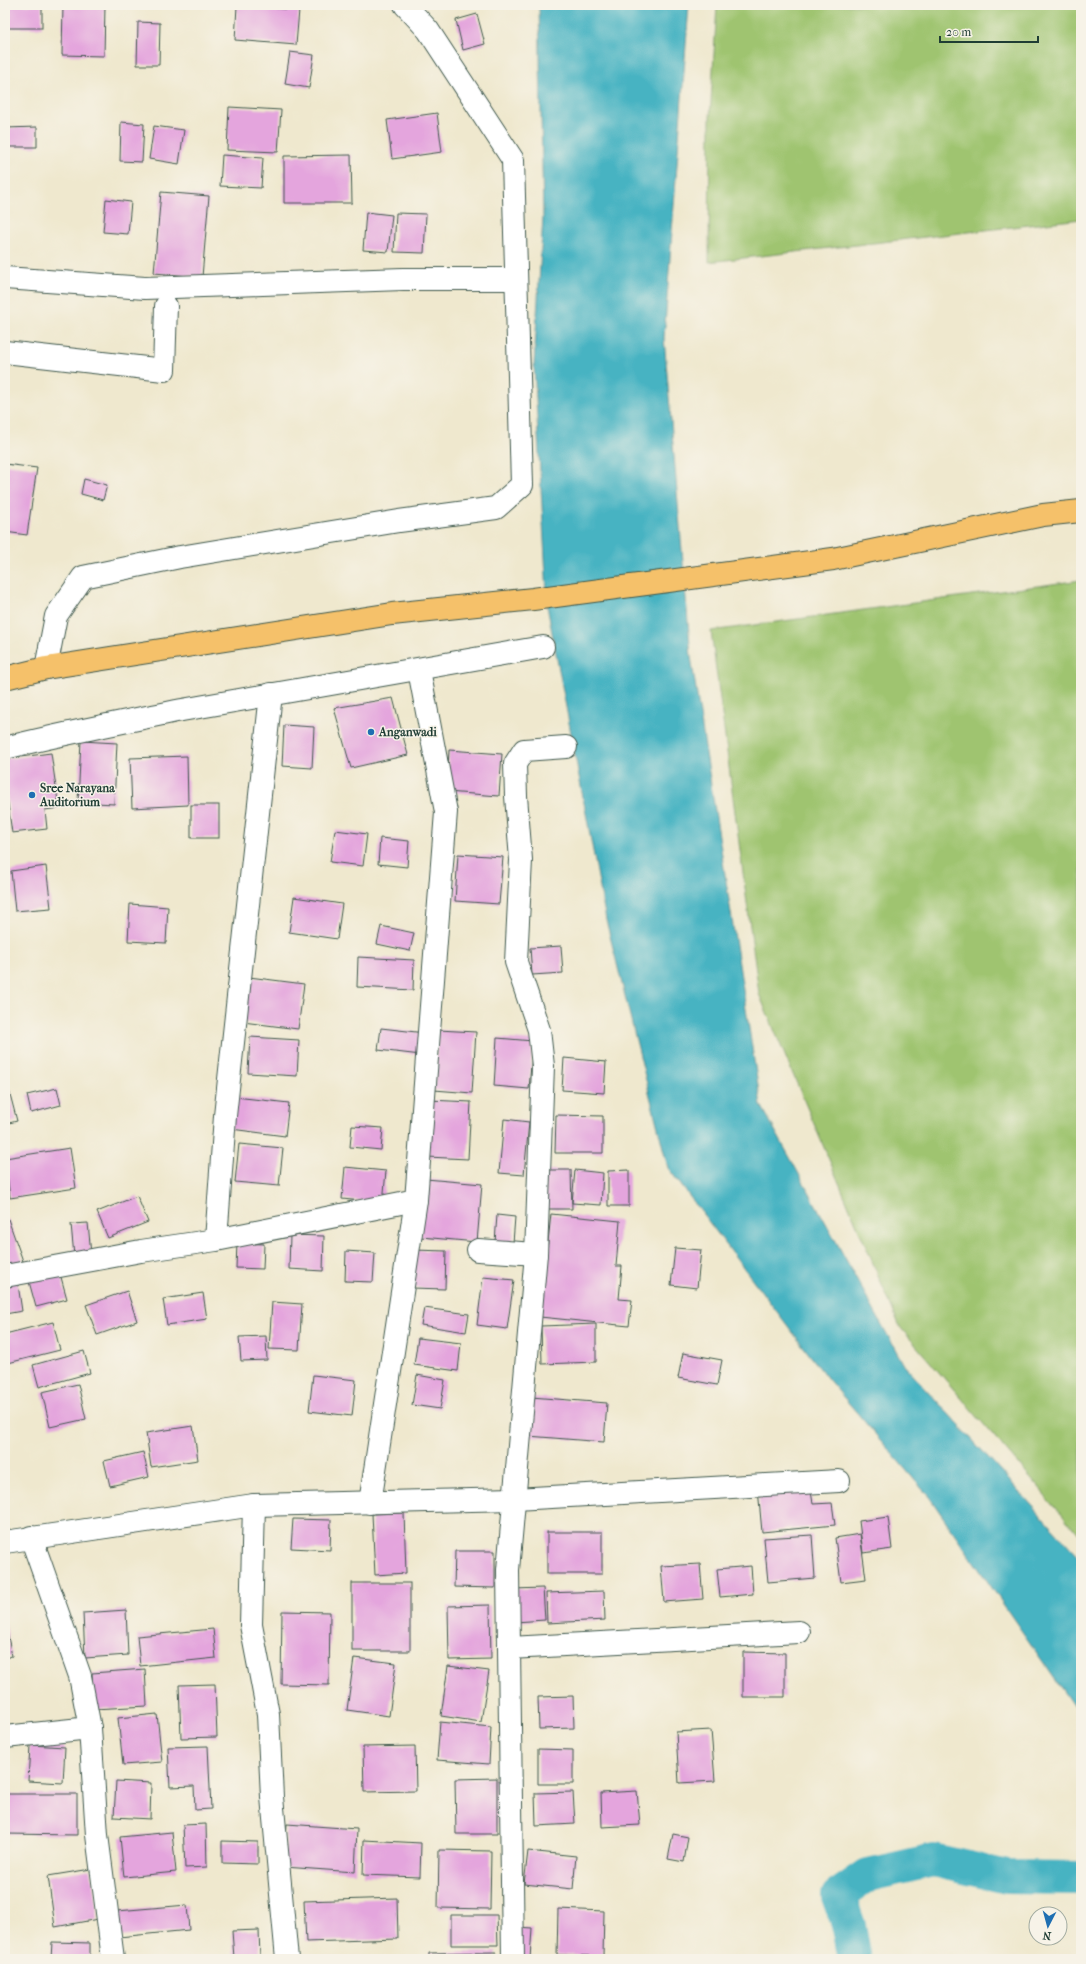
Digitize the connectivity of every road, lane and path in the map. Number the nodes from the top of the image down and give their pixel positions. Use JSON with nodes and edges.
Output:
{"nodes":[{"id":1,"x":405,"y":5,"type":"edge"},
{"id":2,"x":5,"y":278,"type":"edge"},
{"id":3,"x":516,"y":279,"type":"junction"},
{"id":4,"x":166,"y":306,"type":"dead end"},
{"id":5,"x":5,"y":352,"type":"edge"},
{"id":6,"x":1081,"y":511,"type":"edge"},
{"id":7,"x":542,"y":647,"type":"dead end"},
{"id":8,"x":46,"y":668,"type":"junction"},
{"id":9,"x":419,"y":670,"type":"junction"},
{"id":10,"x":5,"y":678,"type":"edge"},
{"id":11,"x":270,"y":694,"type":"junction"},
{"id":12,"x":5,"y":748,"type":"edge"},
{"id":13,"x":566,"y":748,"type":"dead end"},
{"id":14,"x":416,"y":1200,"type":"junction"},
{"id":15,"x":216,"y":1240,"type":"junction"},
{"id":16,"x":478,"y":1250,"type":"dead end"},
{"id":17,"x":536,"y":1254,"type":"junction"},
{"id":18,"x":5,"y":1276,"type":"edge"},
{"id":19,"x":839,"y":1481,"type":"dead end"},
{"id":20,"x":515,"y":1499,"type":"junction"},
{"id":21,"x":370,"y":1503,"type":"junction"},
{"id":22,"x":254,"y":1505,"type":"junction"},
{"id":23,"x":31,"y":1537,"type":"junction"},
{"id":24,"x":5,"y":1542,"type":"edge"},
{"id":25,"x":799,"y":1632,"type":"dead end"},
{"id":26,"x":510,"y":1648,"type":"junction"},
{"id":27,"x":90,"y":1728,"type":"junction"},
{"id":28,"x":5,"y":1737,"type":"edge"},
{"id":29,"x":113,"y":1959,"type":"edge"},
{"id":30,"x":287,"y":1959,"type":"edge"},
{"id":31,"x":513,"y":1959,"type":"edge"}],
"edges":[{"from":1,"to":3,"type":"street"},
{"from":2,"to":3,"type":"street"},
{"from":3,"to":8,"type":"street"},
{"from":4,"to":5,"type":"street"},
{"from":6,"to":8,"type":"main road"},
{"from":7,"to":9,"type":"street"},
{"from":8,"to":10,"type":"main road"},
{"from":9,"to":11,"type":"street"},
{"from":9,"to":14,"type":"street"},
{"from":11,"to":12,"type":"street"},
{"from":11,"to":15,"type":"street"},
{"from":13,"to":17,"type":"street"},
{"from":14,"to":15,"type":"street"},
{"from":14,"to":21,"type":"street"},
{"from":15,"to":18,"type":"street"},
{"from":16,"to":17,"type":"street"},
{"from":17,"to":20,"type":"street"},
{"from":19,"to":20,"type":"street"},
{"from":20,"to":21,"type":"street"},
{"from":20,"to":26,"type":"street"},
{"from":21,"to":22,"type":"street"},
{"from":22,"to":23,"type":"street"},
{"from":22,"to":30,"type":"street"},
{"from":23,"to":24,"type":"street"},
{"from":23,"to":27,"type":"street"},
{"from":25,"to":26,"type":"street"},
{"from":26,"to":31,"type":"street"},
{"from":27,"to":28,"type":"street"},
{"from":27,"to":29,"type":"street"}]}
